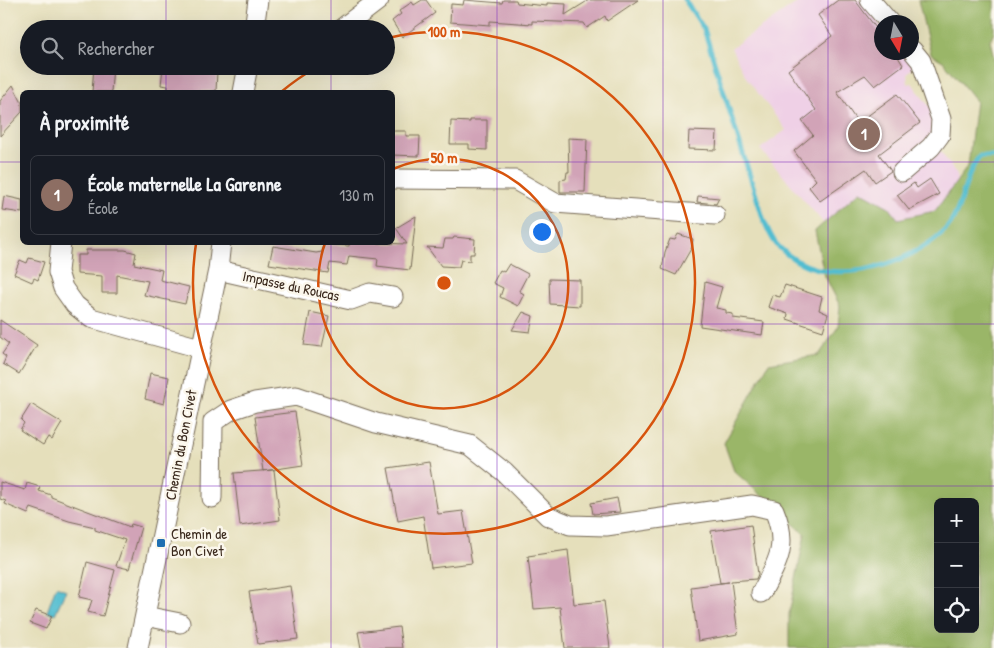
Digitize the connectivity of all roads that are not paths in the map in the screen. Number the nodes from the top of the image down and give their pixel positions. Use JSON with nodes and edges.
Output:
{"nodes":[{"id":1,"x":258,"y":0,"type":"edge"},
{"id":2,"x":379,"y":0,"type":"edge"},
{"id":3,"x":870,"y":0,"type":"edge"},
{"id":4,"x":883,"y":15,"type":"edge"},
{"id":5,"x":255,"y":20,"type":"edge"},
{"id":6,"x":353,"y":20,"type":"edge"},
{"id":7,"x":919,"y":59,"type":"edge"},
{"id":8,"x":246,"y":75,"type":"edge"},
{"id":9,"x":243,"y":90,"type":"edge"},
{"id":10,"x":902,"y":172,"type":"dead end"},
{"id":11,"x":395,"y":179,"type":"edge"},
{"id":12,"x":715,"y":215,"type":"dead end"},
{"id":13,"x":61,"y":245,"type":"edge"},
{"id":14,"x":221,"y":245,"type":"edge"},
{"id":15,"x":218,"y":270,"type":"junction"},
{"id":16,"x":393,"y":297,"type":"dead end"},
{"id":17,"x":200,"y":348,"type":"junction"},
{"id":18,"x":187,"y":419,"type":"junction"},
{"id":19,"x":213,"y":422,"type":"junction"},
{"id":20,"x":212,"y":498,"type":"dead end"},
{"id":21,"x":761,"y":593,"type":"dead end"},
{"id":22,"x":145,"y":616,"type":"junction"},
{"id":23,"x":180,"y":623,"type":"dead end"},
{"id":24,"x":138,"y":648,"type":"edge"}],
"edges":[{"from":1,"to":5,"type":"street"},
{"from":2,"to":6,"type":"street"},
{"from":3,"to":4,"type":"street"},
{"from":7,"to":10,"type":"street"},
{"from":8,"to":9,"type":"street"},
{"from":11,"to":12,"type":"street"},
{"from":13,"to":17,"type":"street"},
{"from":14,"to":15,"type":"street","name":"Chemin du Bon Civet"},
{"from":15,"to":16,"type":"street","name":"Impasse du Roucas"},
{"from":15,"to":17,"type":"street","name":"Chemin du Bon Civet"},
{"from":17,"to":18,"type":"street","name":"Chemin du Bon Civet"},
{"from":18,"to":19,"type":"street"},
{"from":18,"to":22,"type":"street","name":"Chemin du Bon Civet"},
{"from":19,"to":20,"type":"street"},
{"from":19,"to":21,"type":"street"},
{"from":22,"to":23,"type":"street"},
{"from":22,"to":24,"type":"street","name":"Chemin du Bon Civet"}]}
